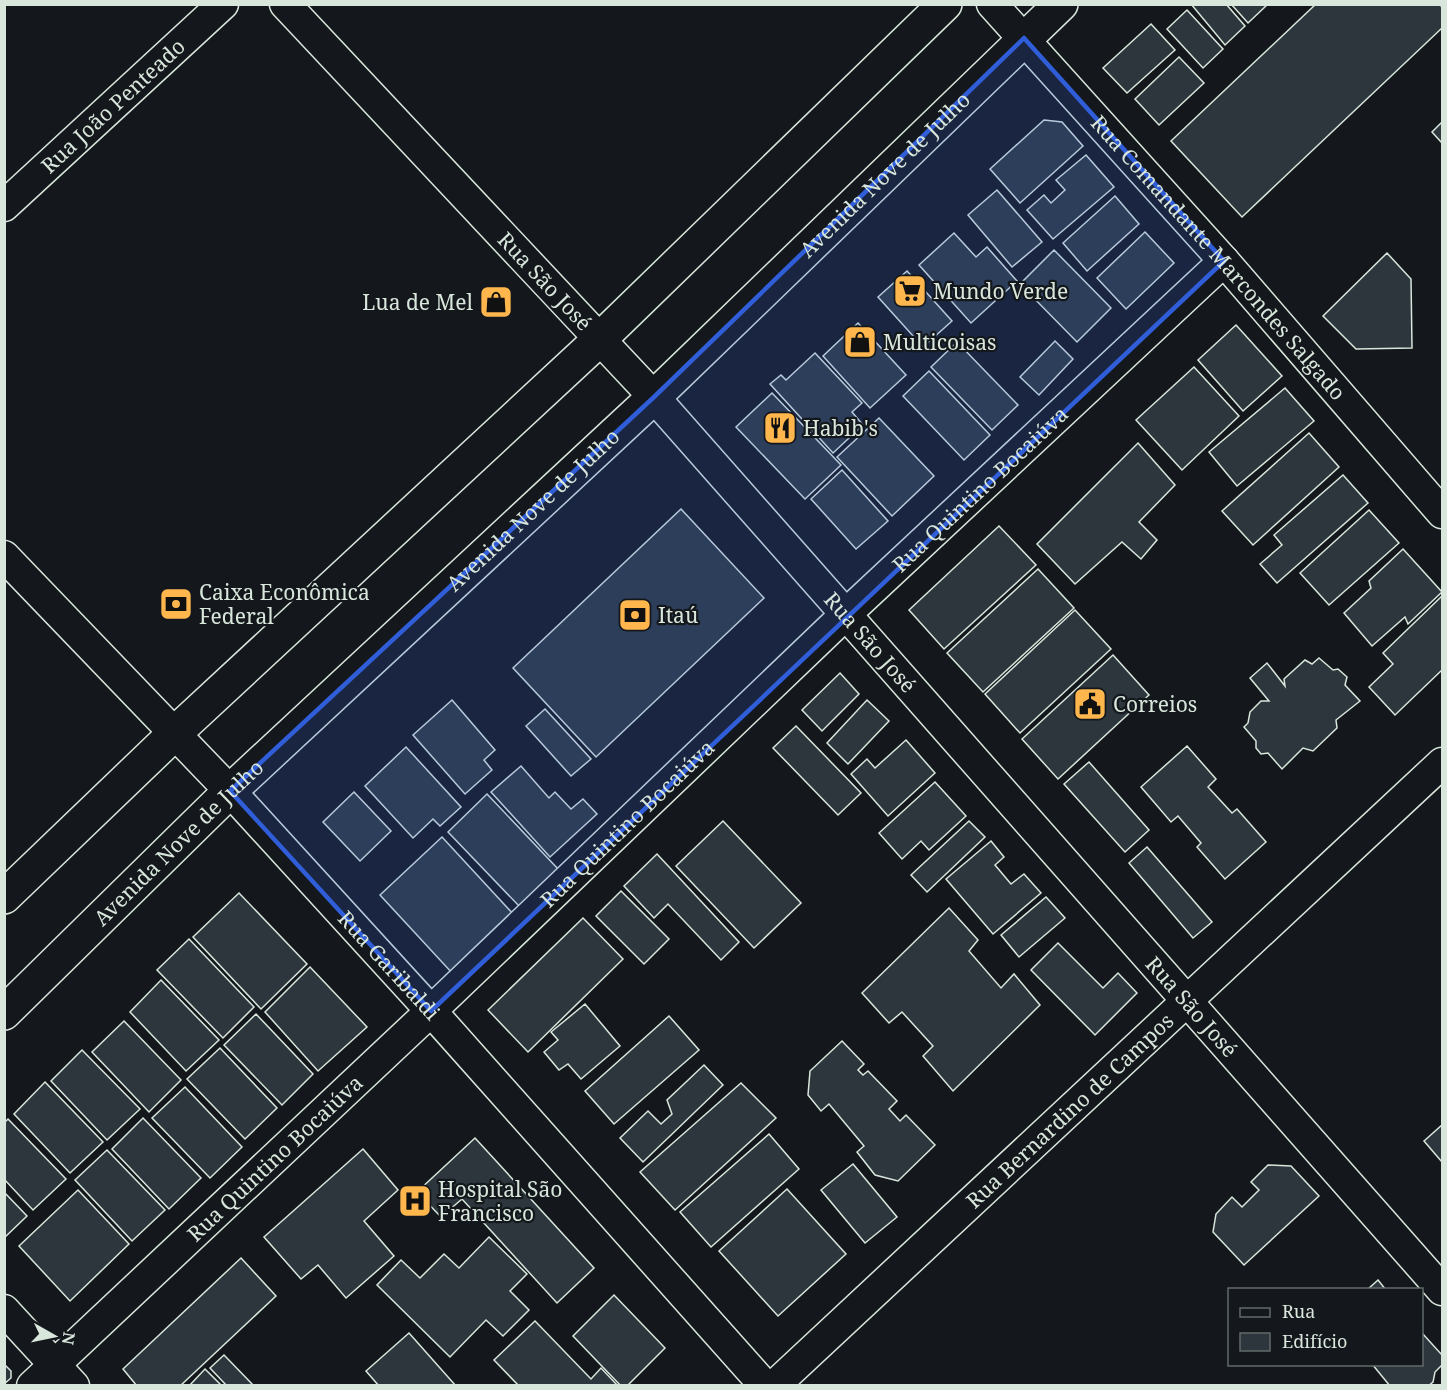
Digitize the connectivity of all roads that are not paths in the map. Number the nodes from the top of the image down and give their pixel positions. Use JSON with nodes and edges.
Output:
{"nodes":[{"id":1,"x":223,"y":4,"type":"edge"},
{"id":2,"x":285,"y":4,"type":"edge"},
{"id":3,"x":945,"y":4,"type":"edge"},
{"id":4,"x":992,"y":4,"type":"edge"},
{"id":5,"x":1061,"y":4,"type":"edge"},
{"id":6,"x":1024,"y":38,"type":"junction"},
{"id":7,"x":4,"y":206,"type":"edge"},
{"id":8,"x":1224,"y":261,"type":"junction"},
{"id":9,"x":600,"y":339,"type":"junction"},
{"id":10,"x":654,"y":397,"type":"junction"},
{"id":11,"x":1443,"y":513,"type":"edge"},
{"id":12,"x":4,"y":556,"type":"edge"},
{"id":13,"x":845,"y":615,"type":"junction"},
{"id":14,"x":175,"y":734,"type":"junction"},
{"id":15,"x":1443,"y":763,"type":"edge"},
{"id":16,"x":230,"y":791,"type":"junction"},
{"id":17,"x":4,"y":897,"type":"edge"},
{"id":18,"x":1186,"y":1000,"type":"junction"},
{"id":19,"x":431,"y":1011,"type":"junction"},
{"id":20,"x":4,"y":1013,"type":"edge"},
{"id":21,"x":1443,"y":1290,"type":"edge"},
{"id":22,"x":4,"y":1310,"type":"edge"},
{"id":23,"x":64,"y":1375,"type":"edge"},
{"id":24,"x":32,"y":1386,"type":"edge"},
{"id":25,"x":765,"y":1386,"type":"edge"},
{"id":26,"x":774,"y":1386,"type":"edge"}],
"edges":[{"from":1,"to":7,"type":"street","name":"Rua João Penteado"},
{"from":2,"to":9,"type":"street","name":"Rua São José"},
{"from":3,"to":9,"type":"main road"},
{"from":4,"to":6,"type":"street","name":"Rua Comandante Marcondes Salgado"},
{"from":5,"to":6,"type":"main road","name":"Avenida Nove de Julho"},
{"from":6,"to":8,"type":"street","name":"Rua Comandante Marcondes Salgado"},
{"from":6,"to":10,"type":"main road","name":"Avenida Nove de Julho"},
{"from":8,"to":11,"type":"street","name":"Rua Comandante Marcondes Salgado"},
{"from":8,"to":13,"type":"street","name":"Rua Quintino Bocaiúva"},
{"from":9,"to":10,"type":"street","name":"Rua São José"},
{"from":9,"to":14,"type":"main road"},
{"from":10,"to":13,"type":"street","name":"Rua São José"},
{"from":10,"to":16,"type":"main road","name":"Avenida Nove de Julho"},
{"from":12,"to":14,"type":"street","name":"Rua Garibaldi"},
{"from":13,"to":18,"type":"street","name":"Rua São José"},
{"from":13,"to":19,"type":"street","name":"Rua Quintino Bocaiúva"},
{"from":14,"to":16,"type":"street","name":"Rua Garibaldi"},
{"from":14,"to":17,"type":"main road"},
{"from":15,"to":18,"type":"street","name":"Rua Bernardino de Campos"},
{"from":16,"to":19,"type":"street","name":"Rua Garibaldi"},
{"from":16,"to":20,"type":"main road","name":"Avenida Nove de Julho"},
{"from":18,"to":21,"type":"street","name":"Rua São José"},
{"from":18,"to":26,"type":"street","name":"Rua Bernardino de Campos"},
{"from":19,"to":23,"type":"street","name":"Rua Quintino Bocaiúva"},
{"from":19,"to":25,"type":"street","name":"Rua Garibaldi"},
{"from":22,"to":23,"type":"street"},
{"from":23,"to":24,"type":"street","name":"Rua Quintino Bocaiúva"}]}
